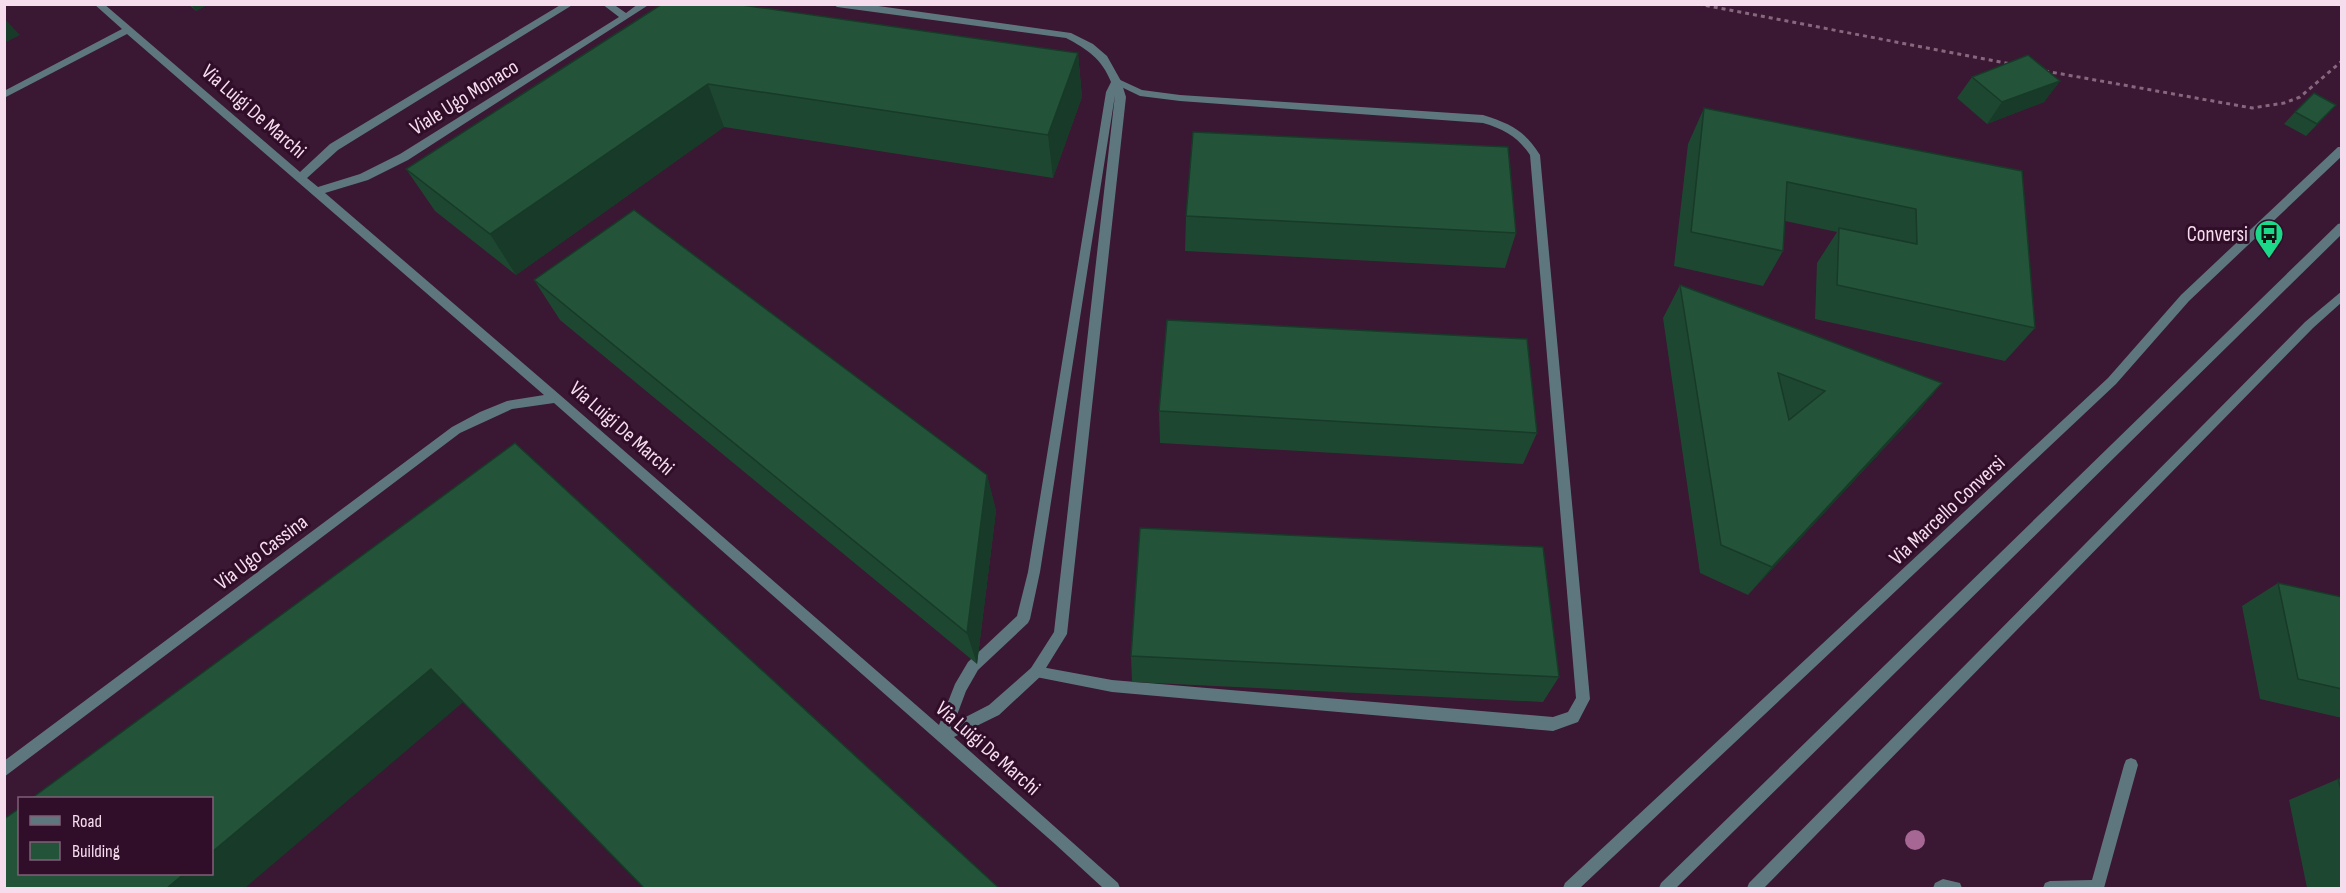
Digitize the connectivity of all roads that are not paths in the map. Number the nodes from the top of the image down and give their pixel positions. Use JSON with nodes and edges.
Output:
{"nodes":[{"id":1,"x":99,"y":4,"type":"edge"},
{"id":2,"x":570,"y":4,"type":"edge"},
{"id":3,"x":606,"y":4,"type":"edge"},
{"id":4,"x":646,"y":4,"type":"edge"},
{"id":5,"x":837,"y":4,"type":"edge"},
{"id":6,"x":626,"y":17,"type":"junction"},
{"id":7,"x":128,"y":30,"type":"junction"},
{"id":8,"x":1116,"y":81,"type":"junction"},
{"id":9,"x":4,"y":95,"type":"edge"},
{"id":10,"x":2342,"y":150,"type":"edge"},
{"id":11,"x":300,"y":178,"type":"junction"},
{"id":12,"x":315,"y":192,"type":"junction"},
{"id":13,"x":2342,"y":227,"type":"edge"},
{"id":14,"x":2342,"y":295,"type":"edge"},
{"id":15,"x":556,"y":398,"type":"junction"},
{"id":16,"x":1036,"y":672,"type":"junction"},
{"id":17,"x":942,"y":736,"type":"junction"},
{"id":18,"x":2131,"y":765,"type":"dead end"},
{"id":19,"x":4,"y":770,"type":"edge"},
{"id":20,"x":1113,"y":888,"type":"edge"},
{"id":21,"x":1570,"y":888,"type":"edge"},
{"id":22,"x":1666,"y":888,"type":"edge"},
{"id":23,"x":1755,"y":888,"type":"edge"},
{"id":24,"x":1940,"y":888,"type":"edge"},
{"id":25,"x":1955,"y":888,"type":"edge"},
{"id":26,"x":2050,"y":888,"type":"edge"}],
"edges":[{"from":1,"to":7,"type":"street","name":"Via Luigi De Marchi"},
{"from":2,"to":11,"type":"street","name":"Viale Ugo Monaco"},
{"from":3,"to":6,"type":"street"},
{"from":4,"to":6,"type":"street","name":"Viale Ugo Monaco"},
{"from":5,"to":8,"type":"street"},
{"from":6,"to":12,"type":"street","name":"Viale Ugo Monaco"},
{"from":7,"to":9,"type":"street"},
{"from":7,"to":11,"type":"street","name":"Via Luigi De Marchi"},
{"from":8,"to":16,"type":"street"},
{"from":8,"to":16,"type":"street"},
{"from":8,"to":17,"type":"street"},
{"from":10,"to":21,"type":"street","name":"Via Marcello Conversi"},
{"from":11,"to":12,"type":"street","name":"Via Luigi De Marchi"},
{"from":12,"to":15,"type":"street","name":"Via Luigi De Marchi"},
{"from":13,"to":22,"type":"street"},
{"from":14,"to":23,"type":"street"},
{"from":15,"to":17,"type":"street","name":"Via Luigi De Marchi"},
{"from":15,"to":19,"type":"street","name":"Via Ugo Cassina"},
{"from":16,"to":17,"type":"street"},
{"from":17,"to":20,"type":"street","name":"Via Luigi De Marchi"},
{"from":18,"to":26,"type":"street"},
{"from":24,"to":25,"type":"street"}]}
